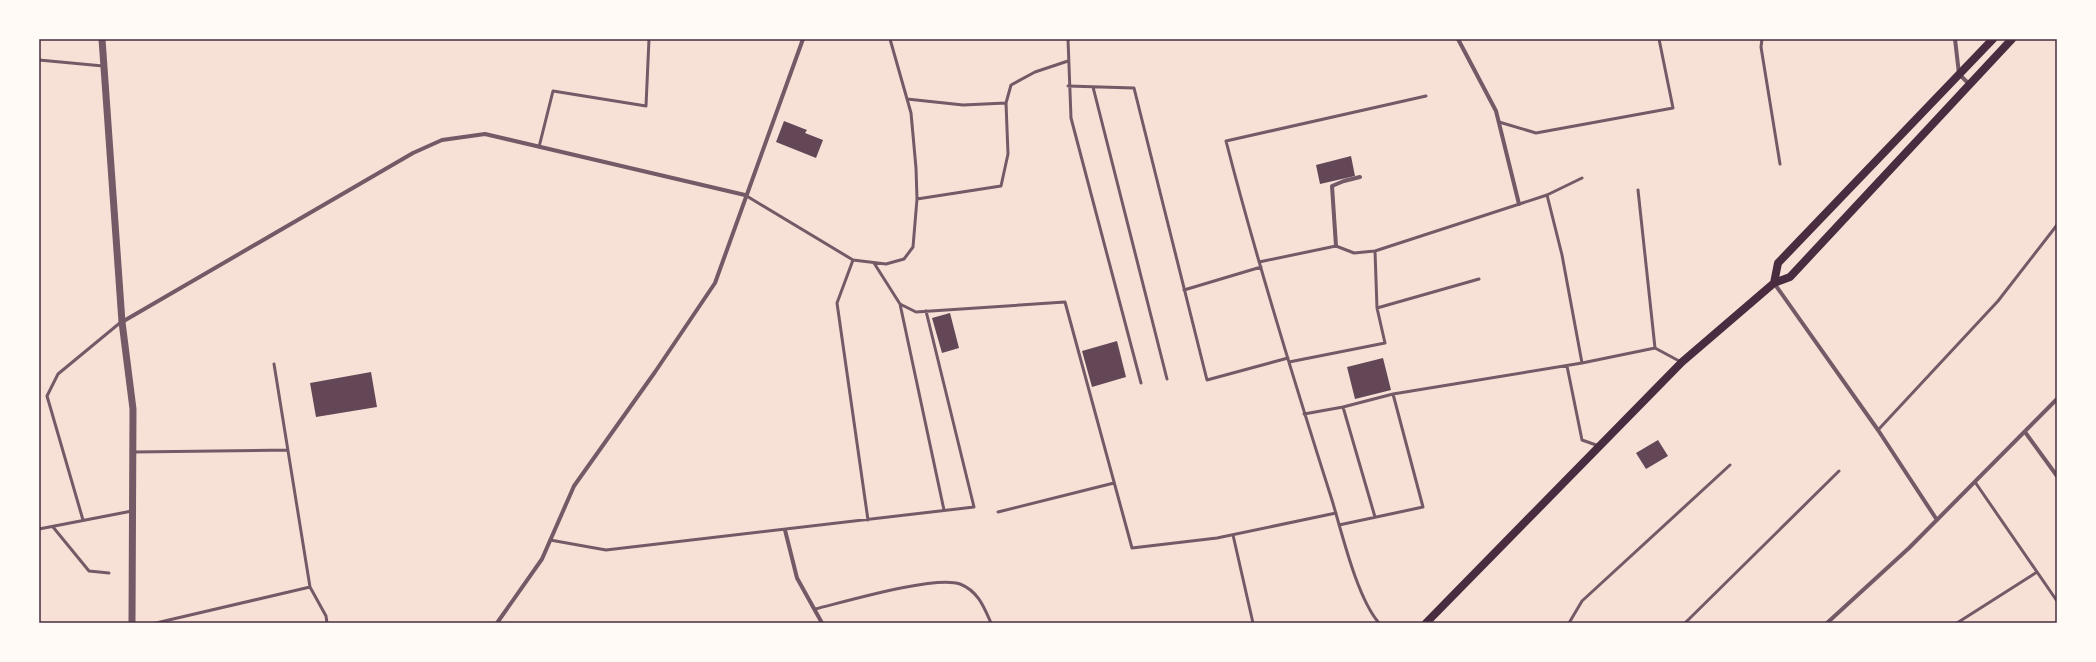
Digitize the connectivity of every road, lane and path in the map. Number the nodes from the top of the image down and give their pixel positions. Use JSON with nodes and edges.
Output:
{"nodes":[{"id":1,"x":102,"y":39,"type":"edge"},
{"id":2,"x":649,"y":39,"type":"edge"},
{"id":3,"x":803,"y":39,"type":"edge"},
{"id":4,"x":890,"y":39,"type":"edge"},
{"id":5,"x":1068,"y":39,"type":"edge"},
{"id":6,"x":1458,"y":39,"type":"edge"},
{"id":7,"x":1660,"y":39,"type":"edge"},
{"id":8,"x":1762,"y":39,"type":"edge"},
{"id":9,"x":1955,"y":39,"type":"edge"},
{"id":10,"x":1993,"y":39,"type":"edge"},
{"id":11,"x":2012,"y":39,"type":"edge"},
{"id":12,"x":39,"y":60,"type":"edge"},
{"id":13,"x":1068,"y":61,"type":"junction"},
{"id":14,"x":104,"y":66,"type":"junction"},
{"id":15,"x":1959,"y":74,"type":"junction"},
{"id":16,"x":1970,"y":85,"type":"junction"},
{"id":17,"x":1068,"y":86,"type":"junction"},
{"id":18,"x":1093,"y":86,"type":"junction"},
{"id":19,"x":1426,"y":96,"type":"dead end"},
{"id":20,"x":907,"y":99,"type":"junction"},
{"id":21,"x":1006,"y":102,"type":"junction"},
{"id":22,"x":1499,"y":122,"type":"junction"},
{"id":23,"x":539,"y":147,"type":"junction"},
{"id":24,"x":1780,"y":164,"type":"dead end"},
{"id":25,"x":1360,"y":177,"type":"dead end"},
{"id":26,"x":1582,"y":178,"type":"dead end"},
{"id":27,"x":1638,"y":190,"type":"dead end"},
{"id":28,"x":745,"y":195,"type":"junction"},
{"id":29,"x":1547,"y":196,"type":"junction"},
{"id":30,"x":917,"y":199,"type":"junction"},
{"id":31,"x":1519,"y":204,"type":"junction"},
{"id":32,"x":2057,"y":225,"type":"edge"},
{"id":33,"x":1336,"y":246,"type":"junction"},
{"id":34,"x":1375,"y":251,"type":"junction"},
{"id":35,"x":853,"y":260,"type":"junction"},
{"id":36,"x":1259,"y":262,"type":"junction"},
{"id":37,"x":874,"y":263,"type":"junction"},
{"id":38,"x":1261,"y":267,"type":"junction"},
{"id":39,"x":1479,"y":279,"type":"dead end"},
{"id":40,"x":1774,"y":283,"type":"junction"},
{"id":41,"x":1184,"y":290,"type":"junction"},
{"id":42,"x":900,"y":304,"type":"junction"},
{"id":43,"x":1377,"y":308,"type":"junction"},
{"id":44,"x":926,"y":311,"type":"junction"},
{"id":45,"x":122,"y":322,"type":"junction"},
{"id":46,"x":1656,"y":348,"type":"junction"},
{"id":47,"x":1288,"y":358,"type":"junction"},
{"id":48,"x":1289,"y":362,"type":"junction"},
{"id":49,"x":1682,"y":362,"type":"junction"},
{"id":50,"x":1582,"y":363,"type":"junction"},
{"id":51,"x":274,"y":364,"type":"dead end"},
{"id":52,"x":1567,"y":366,"type":"junction"},
{"id":53,"x":1167,"y":379,"type":"dead end"},
{"id":54,"x":1140,"y":383,"type":"dead end"},
{"id":55,"x":1392,"y":394,"type":"junction"},
{"id":56,"x":2057,"y":399,"type":"edge"},
{"id":57,"x":1343,"y":407,"type":"junction"},
{"id":58,"x":1304,"y":414,"type":"junction"},
{"id":59,"x":1878,"y":430,"type":"junction"},
{"id":60,"x":2025,"y":432,"type":"junction"},
{"id":61,"x":1601,"y":446,"type":"junction"},
{"id":62,"x":288,"y":450,"type":"junction"},
{"id":63,"x":133,"y":452,"type":"junction"},
{"id":64,"x":1730,"y":465,"type":"dead end"},
{"id":65,"x":1839,"y":471,"type":"dead end"},
{"id":66,"x":2057,"y":476,"type":"edge"},
{"id":67,"x":1975,"y":482,"type":"junction"},
{"id":68,"x":1114,"y":483,"type":"junction"},
{"id":69,"x":132,"y":510,"type":"junction"},
{"id":70,"x":944,"y":510,"type":"junction"},
{"id":71,"x":998,"y":512,"type":"dead end"},
{"id":72,"x":1336,"y":513,"type":"junction"},
{"id":73,"x":1375,"y":517,"type":"junction"},
{"id":74,"x":83,"y":520,"type":"junction"},
{"id":75,"x":868,"y":520,"type":"junction"},
{"id":76,"x":1937,"y":520,"type":"junction"},
{"id":77,"x":1339,"y":524,"type":"junction"},
{"id":78,"x":53,"y":527,"type":"junction"},
{"id":79,"x":39,"y":529,"type":"edge"},
{"id":80,"x":785,"y":530,"type":"junction"},
{"id":81,"x":1233,"y":535,"type":"junction"},
{"id":82,"x":550,"y":540,"type":"junction"},
{"id":83,"x":2037,"y":572,"type":"junction"},
{"id":84,"x":109,"y":573,"type":"dead end"},
{"id":85,"x":310,"y":587,"type":"junction"},
{"id":86,"x":2057,"y":601,"type":"edge"},
{"id":87,"x":815,"y":609,"type":"junction"},
{"id":88,"x":1430,"y":622,"type":"edge"},
{"id":89,"x":132,"y":623,"type":"edge"},
{"id":90,"x":156,"y":623,"type":"edge"},
{"id":91,"x":327,"y":623,"type":"edge"},
{"id":92,"x":497,"y":623,"type":"edge"},
{"id":93,"x":822,"y":623,"type":"edge"},
{"id":94,"x":991,"y":623,"type":"edge"},
{"id":95,"x":1253,"y":623,"type":"edge"},
{"id":96,"x":1379,"y":623,"type":"edge"},
{"id":97,"x":1569,"y":623,"type":"edge"},
{"id":98,"x":1685,"y":623,"type":"edge"},
{"id":99,"x":1826,"y":623,"type":"edge"},
{"id":100,"x":1956,"y":623,"type":"edge"}],
"edges":[{"from":1,"to":14,"type":"street"},
{"from":2,"to":23,"type":"lane"},
{"from":3,"to":28,"type":"street"},
{"from":4,"to":20,"type":"lane"},
{"from":5,"to":13,"type":"lane"},
{"from":6,"to":22,"type":"street"},
{"from":7,"to":22,"type":"lane"},
{"from":8,"to":24,"type":"lane"},
{"from":9,"to":15,"type":"street"},
{"from":10,"to":15,"type":"main road"},
{"from":11,"to":16,"type":"main road"},
{"from":12,"to":14,"type":"lane"},
{"from":13,"to":17,"type":"lane"},
{"from":13,"to":21,"type":"lane"},
{"from":14,"to":45,"type":"street"},
{"from":15,"to":16,"type":"street"},
{"from":15,"to":40,"type":"main road"},
{"from":16,"to":40,"type":"main road"},
{"from":17,"to":18,"type":"lane"},
{"from":17,"to":54,"type":"lane"},
{"from":18,"to":41,"type":"lane"},
{"from":18,"to":53,"type":"lane"},
{"from":19,"to":36,"type":"lane"},
{"from":20,"to":21,"type":"lane"},
{"from":20,"to":30,"type":"lane"},
{"from":21,"to":30,"type":"lane"},
{"from":22,"to":31,"type":"street"},
{"from":23,"to":28,"type":"street"},
{"from":23,"to":45,"type":"street"},
{"from":25,"to":33,"type":"street"},
{"from":26,"to":29,"type":"lane"},
{"from":27,"to":46,"type":"lane"},
{"from":28,"to":35,"type":"lane"},
{"from":28,"to":82,"type":"street"},
{"from":29,"to":31,"type":"lane"},
{"from":29,"to":50,"type":"lane"},
{"from":30,"to":37,"type":"lane"},
{"from":31,"to":34,"type":"lane"},
{"from":32,"to":59,"type":"lane"},
{"from":33,"to":34,"type":"lane"},
{"from":33,"to":36,"type":"lane"},
{"from":34,"to":43,"type":"lane"},
{"from":35,"to":37,"type":"lane"},
{"from":35,"to":75,"type":"lane"},
{"from":36,"to":38,"type":"lane"},
{"from":37,"to":42,"type":"lane"},
{"from":38,"to":41,"type":"lane"},
{"from":38,"to":47,"type":"lane"},
{"from":39,"to":43,"type":"lane"},
{"from":40,"to":49,"type":"main road"},
{"from":40,"to":59,"type":"street"},
{"from":41,"to":47,"type":"lane"},
{"from":42,"to":44,"type":"lane"},
{"from":42,"to":70,"type":"lane"},
{"from":43,"to":48,"type":"lane"},
{"from":44,"to":68,"type":"lane"},
{"from":44,"to":70,"type":"lane"},
{"from":45,"to":63,"type":"street"},
{"from":45,"to":74,"type":"lane"},
{"from":46,"to":49,"type":"lane"},
{"from":46,"to":50,"type":"lane"},
{"from":47,"to":48,"type":"lane"},
{"from":48,"to":58,"type":"lane"},
{"from":49,"to":61,"type":"main road"},
{"from":50,"to":52,"type":"lane"},
{"from":51,"to":62,"type":"lane"},
{"from":52,"to":55,"type":"lane"},
{"from":52,"to":61,"type":"lane"},
{"from":55,"to":57,"type":"lane"},
{"from":55,"to":73,"type":"lane"},
{"from":56,"to":60,"type":"street"},
{"from":57,"to":58,"type":"lane"},
{"from":57,"to":73,"type":"lane"},
{"from":58,"to":72,"type":"lane"},
{"from":59,"to":76,"type":"street"},
{"from":60,"to":66,"type":"street"},
{"from":60,"to":67,"type":"street"},
{"from":61,"to":88,"type":"main road"},
{"from":62,"to":63,"type":"lane"},
{"from":62,"to":85,"type":"lane"},
{"from":63,"to":69,"type":"street"},
{"from":64,"to":97,"type":"lane"},
{"from":65,"to":98,"type":"lane"},
{"from":67,"to":76,"type":"street"},
{"from":67,"to":83,"type":"lane"},
{"from":68,"to":71,"type":"lane"},
{"from":68,"to":81,"type":"lane"},
{"from":69,"to":74,"type":"lane"},
{"from":69,"to":89,"type":"street"},
{"from":70,"to":75,"type":"lane"},
{"from":72,"to":77,"type":"lane"},
{"from":72,"to":81,"type":"lane"},
{"from":73,"to":77,"type":"lane"},
{"from":74,"to":78,"type":"lane"},
{"from":75,"to":80,"type":"lane"},
{"from":76,"to":99,"type":"street"},
{"from":77,"to":96,"type":"lane"},
{"from":78,"to":79,"type":"lane"},
{"from":78,"to":84,"type":"lane"},
{"from":80,"to":82,"type":"lane"},
{"from":80,"to":87,"type":"street"},
{"from":81,"to":95,"type":"lane"},
{"from":82,"to":92,"type":"street"},
{"from":83,"to":86,"type":"lane"},
{"from":83,"to":100,"type":"lane"},
{"from":85,"to":90,"type":"lane"},
{"from":85,"to":91,"type":"lane"},
{"from":87,"to":93,"type":"street"},
{"from":87,"to":94,"type":"lane"}]}
